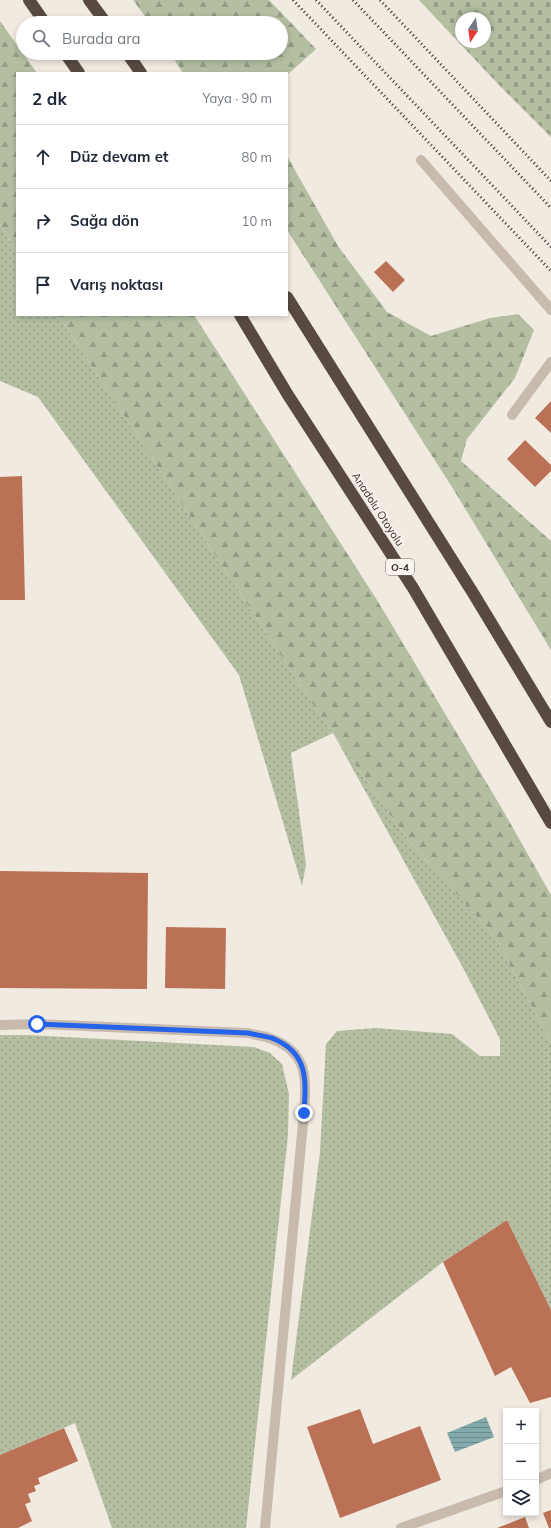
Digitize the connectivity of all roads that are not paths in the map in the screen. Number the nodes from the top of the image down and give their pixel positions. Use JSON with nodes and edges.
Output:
{"nodes":[{"id":1,"x":29,"y":0,"type":"edge"},
{"id":2,"x":89,"y":0,"type":"edge"},
{"id":3,"x":40,"y":16,"type":"edge"},
{"id":4,"x":101,"y":16,"type":"edge"},
{"id":5,"x":70,"y":60,"type":"edge"},
{"id":6,"x":131,"y":60,"type":"edge"},
{"id":7,"x":78,"y":72,"type":"edge"},
{"id":8,"x":139,"y":72,"type":"edge"},
{"id":9,"x":421,"y":160,"type":"dead end"},
{"id":10,"x":288,"y":299,"type":"edge"},
{"id":11,"x":551,"y":310,"type":"edge"},
{"id":12,"x":241,"y":316,"type":"edge"},
{"id":13,"x":551,"y":362,"type":"edge"},
{"id":14,"x":512,"y":415,"type":"dead end"},
{"id":15,"x":551,"y":722,"type":"edge"},
{"id":16,"x":551,"y":823,"type":"edge"},
{"id":17,"x":0,"y":1025,"type":"edge"},
{"id":18,"x":551,"y":1473,"type":"edge"},
{"id":19,"x":539,"y":1479,"type":"edge"},
{"id":20,"x":503,"y":1492,"type":"edge"},
{"id":21,"x":265,"y":1528,"type":"edge"},
{"id":22,"x":401,"y":1528,"type":"edge"}],
"edges":[{"from":1,"to":3,"type":"highway"},
{"from":2,"to":4,"type":"highway"},
{"from":5,"to":7,"type":"highway"},
{"from":6,"to":8,"type":"highway"},
{"from":9,"to":11,"type":"street"},
{"from":10,"to":15,"type":"highway"},
{"from":12,"to":16,"type":"highway","name":"Anadolu Otoyolu","number":"O-4"},
{"from":13,"to":14,"type":"street"},
{"from":17,"to":21,"type":"street"},
{"from":18,"to":19,"type":"street"},
{"from":20,"to":22,"type":"street"}]}
